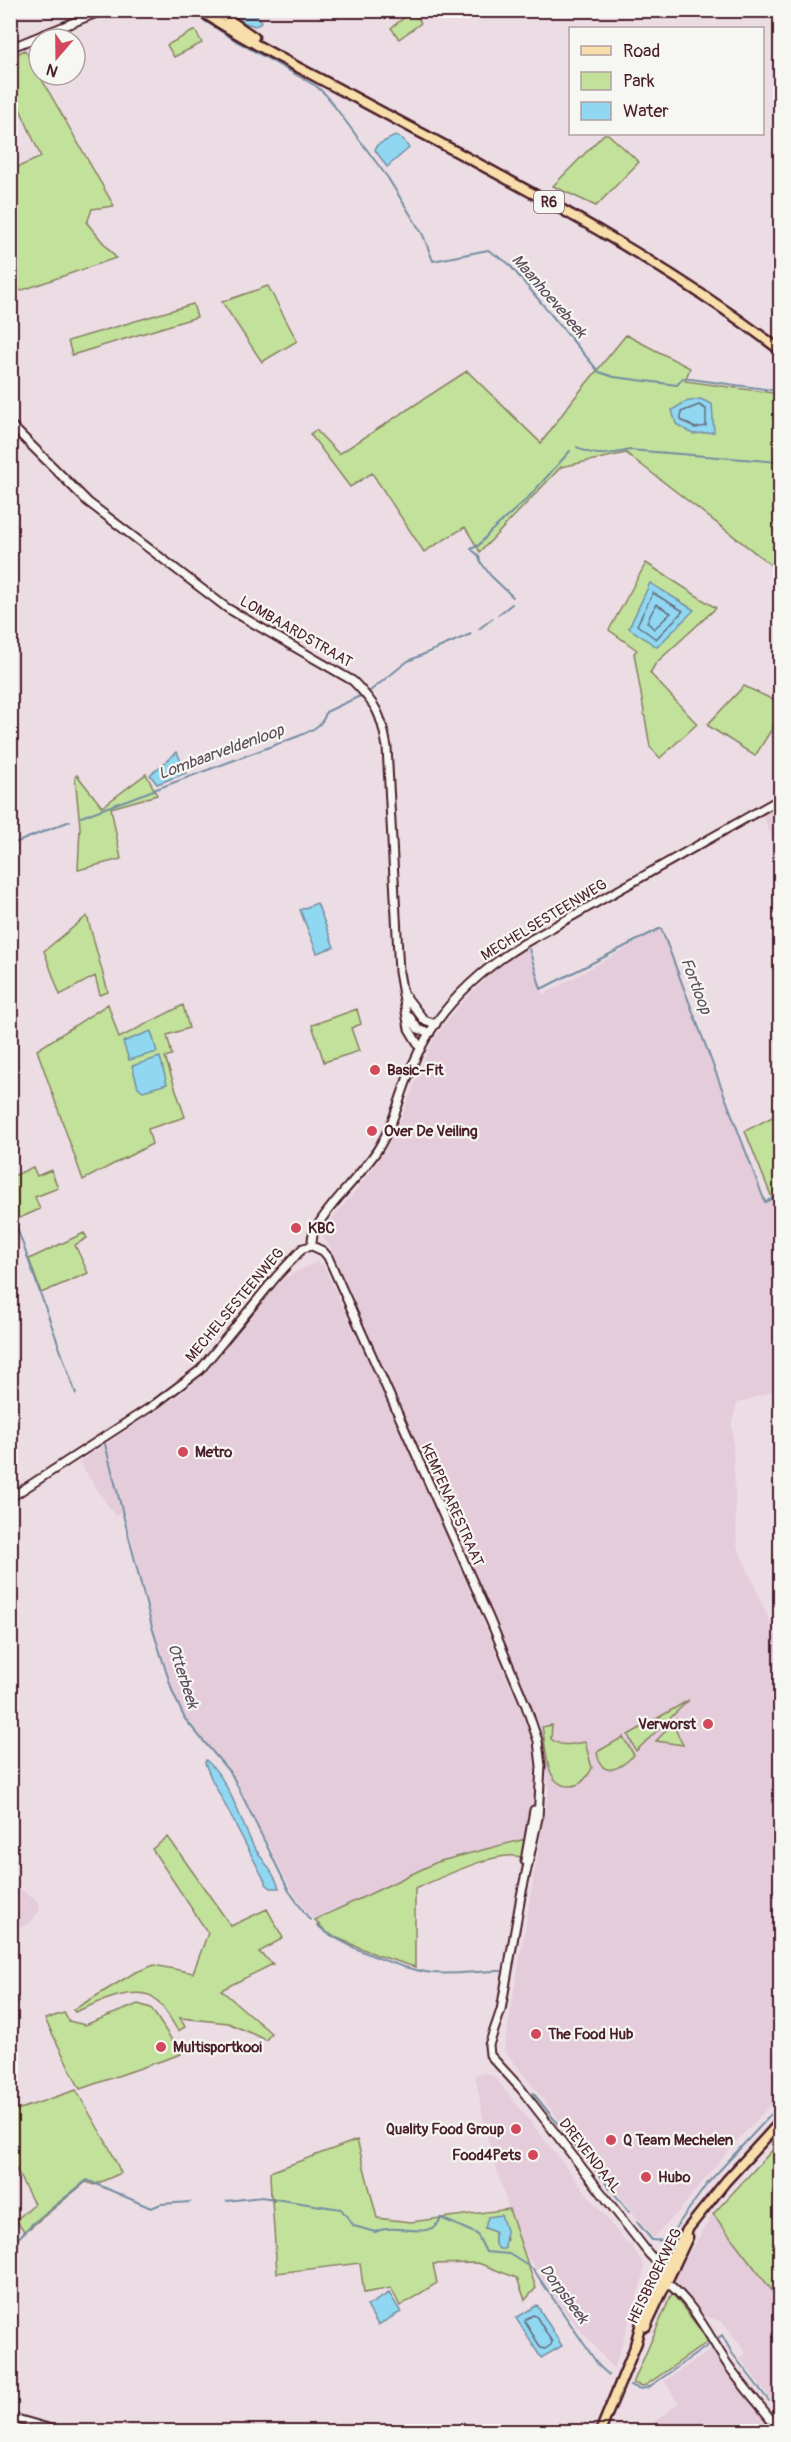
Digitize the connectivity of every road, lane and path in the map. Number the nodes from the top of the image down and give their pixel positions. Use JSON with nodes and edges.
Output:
{"nodes":[{"id":1,"x":104,"y":10,"type":"edge"},
{"id":2,"x":199,"y":10,"type":"edge"},
{"id":3,"x":215,"y":10,"type":"edge"},
{"id":4,"x":10,"y":48,"type":"edge"},
{"id":5,"x":307,"y":72,"type":"junction"},
{"id":6,"x":780,"y":350,"type":"edge"},
{"id":7,"x":10,"y":424,"type":"edge"},
{"id":8,"x":780,"y":799,"type":"edge"},
{"id":9,"x":401,"y":990,"type":"junction"},
{"id":10,"x":406,"y":1011,"type":"junction"},
{"id":11,"x":436,"y":1024,"type":"junction"},
{"id":12,"x":430,"y":1033,"type":"junction"},
{"id":13,"x":421,"y":1049,"type":"junction"},
{"id":14,"x":312,"y":1246,"type":"junction"},
{"id":15,"x":10,"y":1498,"type":"edge"},
{"id":16,"x":490,"y":2055,"type":"joint"},
{"id":17,"x":780,"y":2122,"type":"edge"},
{"id":18,"x":665,"y":2275,"type":"junction"},
{"id":19,"x":10,"y":2417,"type":"edge"},
{"id":20,"x":780,"y":2431,"type":"edge"},
{"id":21,"x":62,"y":2432,"type":"edge"},
{"id":22,"x":600,"y":2432,"type":"edge"}],
"edges":[{"from":1,"to":4,"type":"street"},
{"from":2,"to":5,"type":"main road","number":"R6"},
{"from":3,"to":5,"type":"main road","number":"R6"},
{"from":5,"to":6,"type":"main road","number":"R6"},
{"from":7,"to":9,"type":"street","name":"LOMBAARDSTRAAT"},
{"from":8,"to":11,"type":"street","name":"MECHELSESTEENWEG"},
{"from":9,"to":10,"type":"street","name":"LOMBAARDSTRAAT"},
{"from":9,"to":11,"type":"street"},
{"from":10,"to":12,"type":"street"},
{"from":10,"to":13,"type":"street","name":"LOMBAARDSTRAAT"},
{"from":11,"to":12,"type":"street","name":"MECHELSESTEENWEG"},
{"from":12,"to":13,"type":"street","name":"MECHELSESTEENWEG"},
{"from":13,"to":14,"type":"street","name":"MECHELSESTEENWEG"},
{"from":14,"to":15,"type":"street","name":"MECHELSESTEENWEG"},
{"from":14,"to":16,"type":"street","name":"KEMPENARESTRAAT"},
{"from":16,"to":18,"type":"street","name":"DREVENDAAL"},
{"from":17,"to":18,"type":"main road","name":"HEISBROEKWEG"},
{"from":18,"to":20,"type":"street","name":"DREVENDAAL"},
{"from":18,"to":22,"type":"main road","name":"HEISBROEKWEG"},
{"from":19,"to":21,"type":"street"}]}
